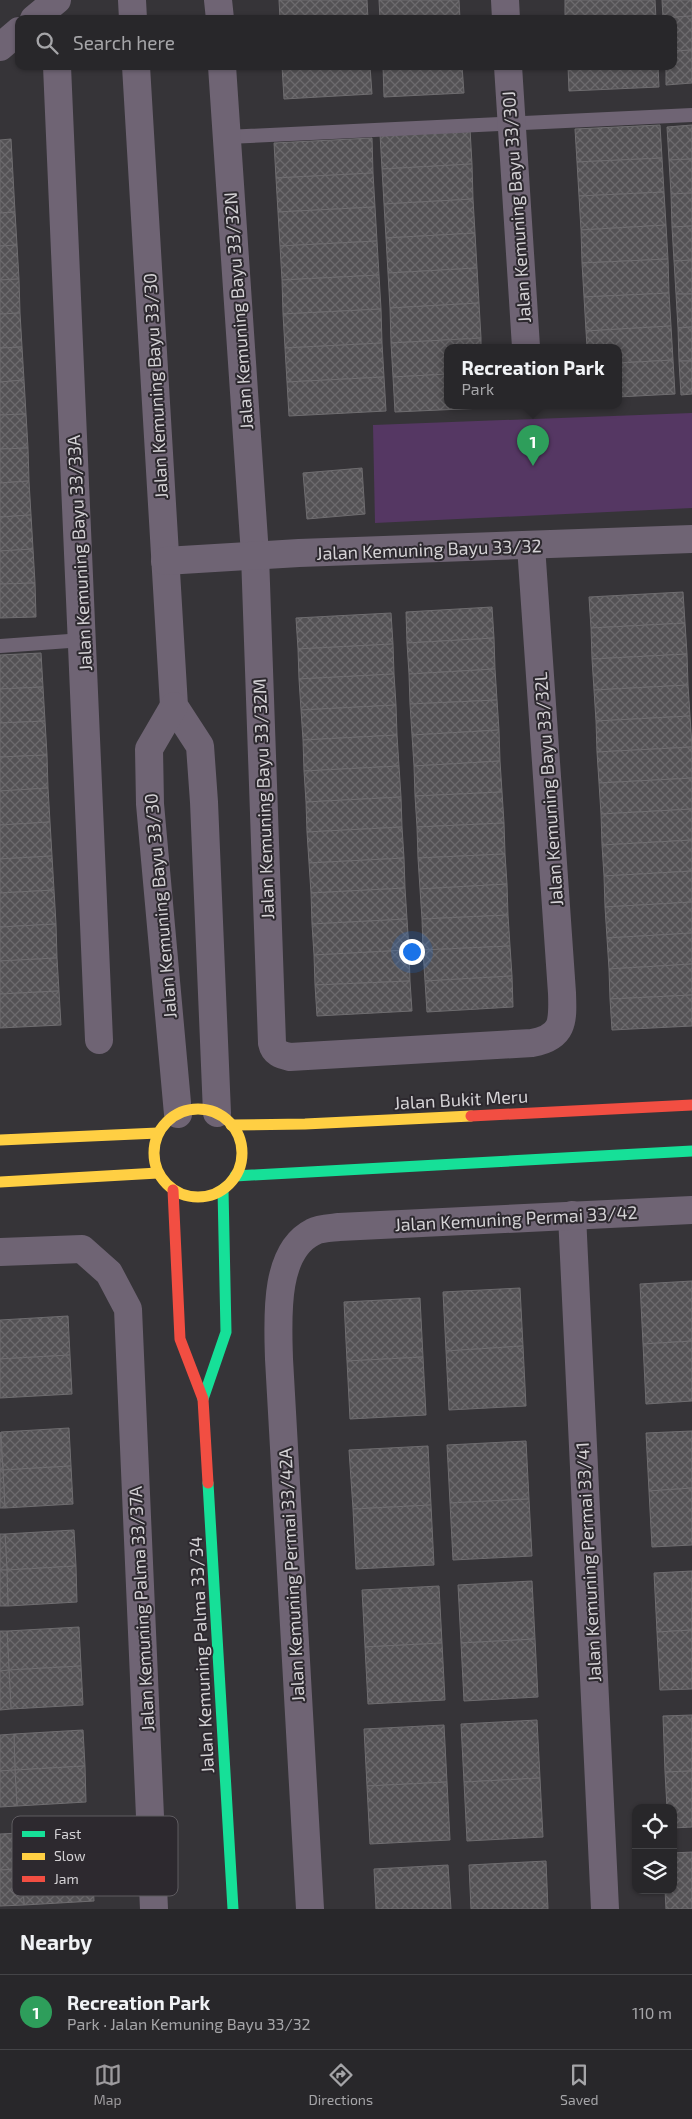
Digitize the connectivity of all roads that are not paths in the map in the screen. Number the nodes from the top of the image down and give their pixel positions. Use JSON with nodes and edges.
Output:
{"nodes":[{"id":1,"x":132,"y":0,"type":"edge"},
{"id":2,"x":218,"y":0,"type":"edge"},
{"id":3,"x":505,"y":0,"type":"edge"},
{"id":4,"x":133,"y":15,"type":"edge"},
{"id":5,"x":220,"y":15,"type":"edge"},
{"id":6,"x":506,"y":15,"type":"edge"},
{"id":7,"x":15,"y":34,"type":"edge"},
{"id":8,"x":0,"y":47,"type":"edge"},
{"id":9,"x":57,"y":70,"type":"edge"},
{"id":10,"x":136,"y":70,"type":"edge"},
{"id":11,"x":222,"y":70,"type":"edge"},
{"id":12,"x":508,"y":70,"type":"edge"},
{"id":13,"x":692,"y":115,"type":"edge"},
{"id":14,"x":510,"y":125,"type":"junction"},
{"id":15,"x":226,"y":137,"type":"junction"},
{"id":16,"x":526,"y":344,"type":"edge"},
{"id":17,"x":692,"y":539,"type":"edge"},
{"id":18,"x":531,"y":546,"type":"junction"},
{"id":19,"x":254,"y":555,"type":"junction"},
{"id":20,"x":165,"y":561,"type":"junction"},
{"id":21,"x":83,"y":640,"type":"junction"},
{"id":22,"x":0,"y":646,"type":"edge"},
{"id":23,"x":174,"y":706,"type":"junction"},
{"id":24,"x":99,"y":1040,"type":"dead end"},
{"id":25,"x":272,"y":1043,"type":"joint"},
{"id":26,"x":692,"y":1105,"type":"edge"},
{"id":27,"x":178,"y":1114,"type":"junction"},
{"id":28,"x":224,"y":1119,"type":"junction"},
{"id":29,"x":158,"y":1133,"type":"junction"},
{"id":30,"x":0,"y":1140,"type":"edge"},
{"id":31,"x":692,"y":1151,"type":"edge"},
{"id":32,"x":158,"y":1172,"type":"junction"},
{"id":33,"x":236,"y":1176,"type":"junction"},
{"id":34,"x":0,"y":1182,"type":"edge"},
{"id":35,"x":172,"y":1190,"type":"junction"},
{"id":36,"x":223,"y":1190,"type":"junction"},
{"id":37,"x":692,"y":1210,"type":"edge"},
{"id":38,"x":572,"y":1215,"type":"junction"},
{"id":39,"x":296,"y":1244,"type":"joint"},
{"id":40,"x":0,"y":1252,"type":"edge"},
{"id":41,"x":203,"y":1399,"type":"junction"},
{"id":42,"x":150,"y":1816,"type":"edge"},
{"id":43,"x":153,"y":1896,"type":"edge"},
{"id":44,"x":154,"y":1909,"type":"edge"},
{"id":45,"x":233,"y":1909,"type":"edge"},
{"id":46,"x":310,"y":1909,"type":"edge"},
{"id":47,"x":605,"y":1909,"type":"edge"}],
"edges":[{"from":1,"to":4,"type":"street"},
{"from":2,"to":5,"type":"street"},
{"from":3,"to":6,"type":"street"},
{"from":7,"to":8,"type":"street"},
{"from":9,"to":21,"type":"street","name":"Jalan Kemuning Bayu 33/33A"},
{"from":10,"to":20,"type":"street","name":"Jalan Kemuning Bayu 33/30"},
{"from":11,"to":15,"type":"street","name":"Jalan Kemuning Bayu 33/32N"},
{"from":12,"to":14,"type":"street","name":"Jalan Kemuning Bayu 33/30J"},
{"from":13,"to":14,"type":"lane"},
{"from":14,"to":15,"type":"lane"},
{"from":14,"to":16,"type":"street","name":"Jalan Kemuning Bayu 33/30J"},
{"from":15,"to":19,"type":"street","name":"Jalan Kemuning Bayu 33/32N"},
{"from":17,"to":18,"type":"street","name":"Jalan Kemuning Bayu 33/32"},
{"from":18,"to":19,"type":"street","name":"Jalan Kemuning Bayu 33/32"},
{"from":18,"to":25,"type":"street","name":"Jalan Kemuning Bayu 33/32L"},
{"from":19,"to":20,"type":"street","name":"Jalan Kemuning Bayu 33/32"},
{"from":19,"to":25,"type":"street","name":"Jalan Kemuning Bayu 33/32M"},
{"from":20,"to":23,"type":"street","name":"Jalan Kemuning Bayu 33/30"},
{"from":21,"to":22,"type":"lane"},
{"from":21,"to":24,"type":"street","name":"Jalan Kemuning Bayu 33/33A"},
{"from":23,"to":27,"type":"street","name":"Jalan Kemuning Bayu 33/30"},
{"from":23,"to":28,"type":"street","name":"Jalan Kemuning Bayu 33/30"},
{"from":26,"to":28,"type":"main road","name":"Jalan Bukit Meru"},
{"from":27,"to":28,"type":"main road"},
{"from":27,"to":29,"type":"main road"},
{"from":28,"to":33,"type":"main road"},
{"from":29,"to":30,"type":"main road"},
{"from":29,"to":32,"type":"main road"},
{"from":31,"to":33,"type":"main road"},
{"from":32,"to":34,"type":"main road"},
{"from":32,"to":35,"type":"main road"},
{"from":33,"to":36,"type":"main road"},
{"from":35,"to":36,"type":"main road"},
{"from":35,"to":41,"type":"main road","name":"Jalan Kemuning Palma 33/34"},
{"from":36,"to":41,"type":"main road","name":"Jalan Kemuning Palma 33/34"},
{"from":37,"to":38,"type":"street","name":"Jalan Kemuning Permai 33/42"},
{"from":38,"to":39,"type":"street","name":"Jalan Kemuning Permai 33/42"},
{"from":38,"to":47,"type":"street","name":"Jalan Kemuning Permai 33/41"},
{"from":39,"to":46,"type":"street","name":"Jalan Kemuning Permai 33/42A"},
{"from":40,"to":42,"type":"street","name":"Jalan Kemuning Palma 33/37A"},
{"from":41,"to":45,"type":"main road","name":"Jalan Kemuning Palma 33/34"},
{"from":43,"to":44,"type":"street","name":"Jalan Kemuning Palma 33/37A"}]}
